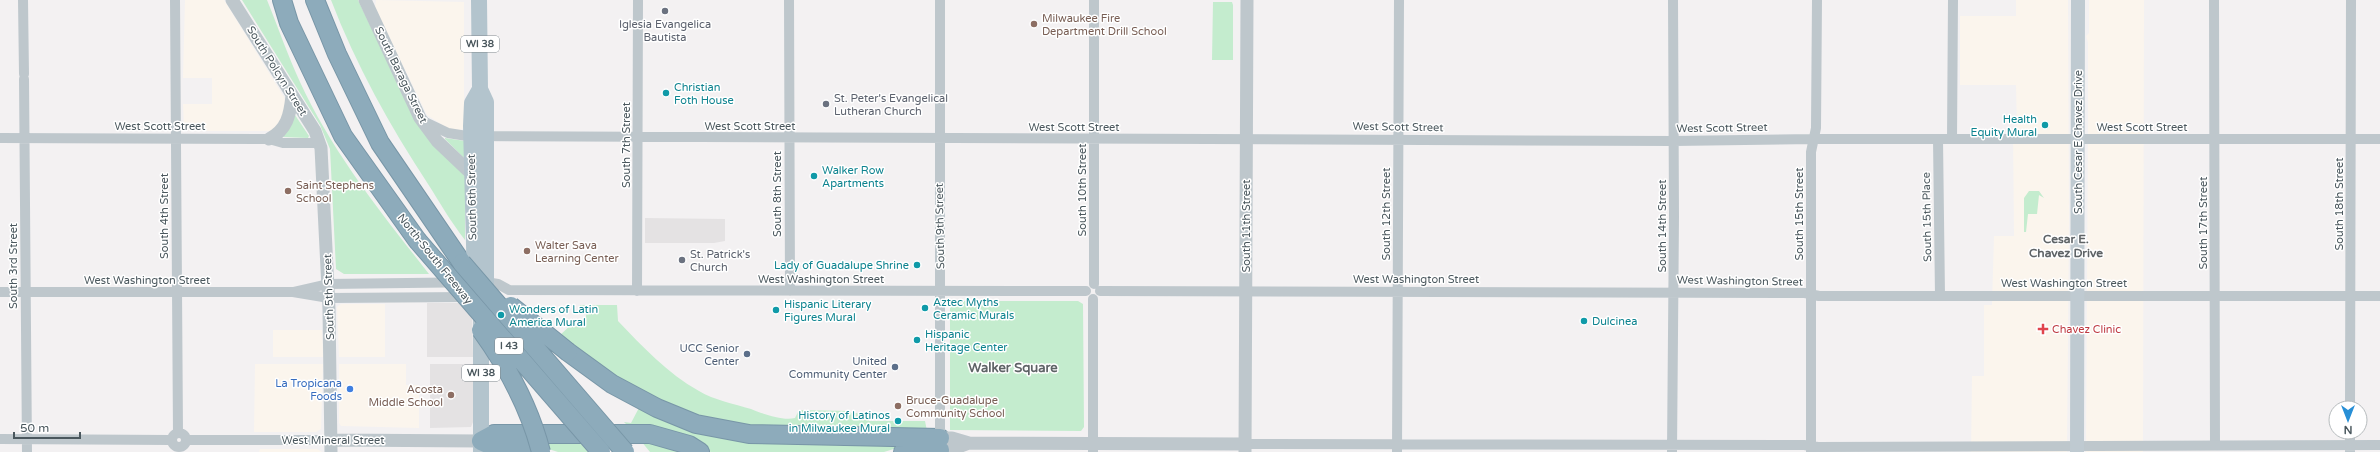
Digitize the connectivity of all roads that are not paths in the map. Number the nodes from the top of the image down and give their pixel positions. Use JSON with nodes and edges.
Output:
{"nodes":[{"id":1,"x":23,"y":0,"type":"edge"},
{"id":2,"x":175,"y":0,"type":"edge"},
{"id":3,"x":232,"y":0,"type":"edge"},
{"id":4,"x":282,"y":0,"type":"edge"},
{"id":5,"x":315,"y":0,"type":"edge"},
{"id":6,"x":326,"y":0,"type":"edge"},
{"id":7,"x":364,"y":0,"type":"edge"},
{"id":8,"x":479,"y":0,"type":"edge"},
{"id":9,"x":638,"y":0,"type":"edge"},
{"id":10,"x":789,"y":0,"type":"edge"},
{"id":11,"x":940,"y":0,"type":"edge"},
{"id":12,"x":1094,"y":0,"type":"edge"},
{"id":13,"x":1247,"y":0,"type":"edge"},
{"id":14,"x":1399,"y":0,"type":"edge"},
{"id":15,"x":1673,"y":0,"type":"edge"},
{"id":16,"x":1817,"y":0,"type":"edge"},
{"id":17,"x":1953,"y":0,"type":"edge"},
{"id":18,"x":2078,"y":0,"type":"edge"},
{"id":19,"x":2214,"y":0,"type":"edge"},
{"id":20,"x":2351,"y":0,"type":"edge"},
{"id":21,"x":337,"y":54,"type":"junction"},
{"id":22,"x":292,"y":96,"type":"junction"},
{"id":23,"x":420,"y":118,"type":"junction"},
{"id":24,"x":479,"y":137,"type":"junction"},
{"id":25,"x":0,"y":138,"type":"edge"},
{"id":26,"x":24,"y":138,"type":"junction"},
{"id":27,"x":176,"y":138,"type":"junction"},
{"id":28,"x":637,"y":138,"type":"junction"},
{"id":29,"x":788,"y":138,"type":"junction"},
{"id":30,"x":940,"y":138,"type":"junction"},
{"id":31,"x":268,"y":139,"type":"junction"},
{"id":32,"x":1094,"y":139,"type":"junction"},
{"id":33,"x":1246,"y":139,"type":"junction"},
{"id":34,"x":1398,"y":139,"type":"junction"},
{"id":35,"x":1814,"y":139,"type":"junction"},
{"id":36,"x":1938,"y":139,"type":"junction"},
{"id":37,"x":1952,"y":139,"type":"junction"},
{"id":38,"x":2215,"y":139,"type":"junction"},
{"id":39,"x":2350,"y":139,"type":"junction"},
{"id":40,"x":2380,"y":139,"type":"edge"},
{"id":41,"x":2078,"y":140,"type":"junction"},
{"id":42,"x":1674,"y":141,"type":"junction"},
{"id":43,"x":320,"y":143,"type":"junction"},
{"id":44,"x":472,"y":173,"type":"junction"},
{"id":45,"x":486,"y":202,"type":"junction"},
{"id":46,"x":417,"y":240,"type":"junction"},
{"id":47,"x":462,"y":263,"type":"junction"},
{"id":48,"x":328,"y":284,"type":"junction"},
{"id":49,"x":1093,"y":289,"type":"junction"},
{"id":50,"x":509,"y":290,"type":"junction"},
{"id":51,"x":638,"y":290,"type":"junction"},
{"id":52,"x":790,"y":291,"type":"junction"},
{"id":53,"x":941,"y":291,"type":"junction"},
{"id":54,"x":1398,"y":291,"type":"junction"},
{"id":55,"x":0,"y":292,"type":"edge"},
{"id":56,"x":25,"y":292,"type":"junction"},
{"id":57,"x":177,"y":292,"type":"junction"},
{"id":58,"x":293,"y":292,"type":"junction"},
{"id":59,"x":1246,"y":292,"type":"junction"},
{"id":60,"x":1673,"y":292,"type":"junction"},
{"id":61,"x":481,"y":293,"type":"junction"},
{"id":62,"x":1812,"y":295,"type":"junction"},
{"id":63,"x":2078,"y":295,"type":"junction"},
{"id":64,"x":1940,"y":296,"type":"junction"},
{"id":65,"x":2215,"y":296,"type":"junction"},
{"id":66,"x":2351,"y":296,"type":"junction"},
{"id":67,"x":2380,"y":296,"type":"edge"},
{"id":68,"x":329,"y":298,"type":"junction"},
{"id":69,"x":2350,"y":400,"type":"edge"},
{"id":70,"x":0,"y":440,"type":"edge"},
{"id":71,"x":27,"y":440,"type":"junction"},
{"id":72,"x":177,"y":443,"type":"edge"},
{"id":73,"x":2215,"y":445,"type":"junction"},
{"id":74,"x":2380,"y":445,"type":"edge"},
{"id":75,"x":331,"y":446,"type":"edge"},
{"id":76,"x":481,"y":446,"type":"edge"},
{"id":77,"x":940,"y":446,"type":"edge"},
{"id":78,"x":1093,"y":448,"type":"edge"},
{"id":79,"x":1245,"y":448,"type":"edge"},
{"id":80,"x":1672,"y":448,"type":"edge"},
{"id":81,"x":1397,"y":449,"type":"edge"},
{"id":82,"x":1811,"y":449,"type":"edge"},
{"id":83,"x":2077,"y":449,"type":"edge"},
{"id":84,"x":2350,"y":449,"type":"edge"},
{"id":85,"x":27,"y":452,"type":"edge"},
{"id":86,"x":540,"y":452,"type":"edge"},
{"id":87,"x":601,"y":452,"type":"edge"},
{"id":88,"x":625,"y":452,"type":"edge"},
{"id":89,"x":700,"y":452,"type":"edge"},
{"id":90,"x":904,"y":452,"type":"edge"}],
"edges":[{"from":1,"to":26,"type":"street","name":"South 3rd Street"},
{"from":2,"to":27,"type":"street","name":"South 4th Street"},
{"from":3,"to":22,"type":"street","name":"South Polcyn Street"},
{"from":4,"to":46,"type":"highway","name":"North-South Freeway","number":"I 43"},
{"from":5,"to":21,"type":"highway","name":"North-South Freeway","number":"I 43"},
{"from":6,"to":21,"type":"highway"},
{"from":7,"to":23,"type":"street","name":"South Baraga Street"},
{"from":8,"to":24,"type":"main road","name":"South 6th Street","number":"WI 38"},
{"from":9,"to":28,"type":"street","name":"South 7th Street"},
{"from":10,"to":29,"type":"street","name":"South 8th Street"},
{"from":11,"to":30,"type":"street","name":"South 9th Street"},
{"from":12,"to":32,"type":"street","name":"South 10th Street"},
{"from":13,"to":33,"type":"street","name":"South 11th Street"},
{"from":14,"to":34,"type":"street","name":"South 12th Street"},
{"from":15,"to":42,"type":"street","name":"South 14th Street"},
{"from":16,"to":35,"type":"street","name":"South 15th Street"},
{"from":17,"to":37,"type":"street"},
{"from":18,"to":41,"type":"main road","name":"South Cesar E Chavez Drive"},
{"from":19,"to":38,"type":"street","name":"South 17th Street"},
{"from":20,"to":39,"type":"street","name":"South 18th Street"},
{"from":21,"to":47,"type":"highway","name":"North-South Freeway","number":"I 43"},
{"from":22,"to":31,"type":"street"},
{"from":22,"to":43,"type":"street","name":"South Polcyn Street"},
{"from":23,"to":24,"type":"street","name":"West Scott Street"},
{"from":23,"to":44,"type":"street","name":"South Baraga Street"},
{"from":24,"to":28,"type":"street","name":"West Scott Street"},
{"from":24,"to":44,"type":"main road","name":"South 6th Street","number":"WI 38"},
{"from":24,"to":45,"type":"main road","name":"South 6th Street","number":"WI 38"},
{"from":25,"to":26,"type":"street","name":"West Scott Street"},
{"from":26,"to":27,"type":"street","name":"West Scott Street"},
{"from":26,"to":56,"type":"street","name":"South 3rd Street"},
{"from":27,"to":31,"type":"street","name":"West Scott Street"},
{"from":27,"to":57,"type":"street","name":"South 4th Street"},
{"from":28,"to":29,"type":"street","name":"West Scott Street"},
{"from":28,"to":51,"type":"street","name":"South 7th Street"},
{"from":29,"to":30,"type":"street","name":"West Scott Street"},
{"from":29,"to":52,"type":"street","name":"South 8th Street"},
{"from":30,"to":32,"type":"street","name":"West Scott Street"},
{"from":30,"to":53,"type":"street","name":"South 9th Street"},
{"from":31,"to":43,"type":"street","name":"West Scott Street"},
{"from":32,"to":33,"type":"street","name":"West Scott Street"},
{"from":32,"to":49,"type":"street","name":"South 10th Street"},
{"from":33,"to":34,"type":"street","name":"West Scott Street"},
{"from":33,"to":59,"type":"street","name":"South 11th Street"},
{"from":34,"to":42,"type":"street","name":"West Scott Street"},
{"from":34,"to":54,"type":"street","name":"South 12th Street"},
{"from":35,"to":36,"type":"street","name":"West Scott Street"},
{"from":35,"to":42,"type":"street","name":"West Scott Street"},
{"from":35,"to":62,"type":"street","name":"South 15th Street"},
{"from":36,"to":37,"type":"street","name":"West Scott Street"},
{"from":36,"to":64,"type":"street","name":"South 15th Place"},
{"from":37,"to":41,"type":"street","name":"West Scott Street"},
{"from":38,"to":39,"type":"street","name":"West Scott Street"},
{"from":38,"to":41,"type":"street","name":"West Scott Street"},
{"from":38,"to":65,"type":"street","name":"South 17th Street"},
{"from":39,"to":40,"type":"street","name":"West Scott Street"},
{"from":39,"to":66,"type":"street","name":"South 18th Street"},
{"from":41,"to":63,"type":"main road","name":"South Cesar E Chavez Drive"},
{"from":42,"to":60,"type":"street","name":"South 14th Street"},
{"from":43,"to":48,"type":"street","name":"South 5th Street"},
{"from":44,"to":45,"type":"street","name":"South Baraga Street"},
{"from":44,"to":61,"type":"main road","name":"South 6th Street","number":"WI 38"},
{"from":45,"to":61,"type":"main road","name":"South 6th Street","number":"WI 38"},
{"from":46,"to":86,"type":"highway","bridge":true},
{"from":46,"to":87,"type":"highway","name":"North-South Freeway","number":"I 43","bridge":true},
{"from":47,"to":77,"type":"highway","bridge":true},
{"from":47,"to":88,"type":"highway","name":"North-South Freeway","number":"I 43","bridge":true},
{"from":48,"to":58,"type":"street","name":"West Washington Street"},
{"from":48,"to":61,"type":"street","name":"West Washington Street"},
{"from":48,"to":68,"type":"street","name":"South 5th Street"},
{"from":49,"to":53,"type":"street","name":"West Washington Street"},
{"from":49,"to":59,"type":"street","name":"West Washington Street"},
{"from":49,"to":78,"type":"street"},
{"from":50,"to":51,"type":"street","name":"West Washington Street"},
{"from":50,"to":61,"type":"street","name":"West Washington Street"},
{"from":50,"to":61,"type":"street","name":"West Washington Street"},
{"from":51,"to":52,"type":"street","name":"West Washington Street"},
{"from":52,"to":53,"type":"street","name":"West Washington Street"},
{"from":53,"to":77,"type":"street","name":"South 9th Street"},
{"from":54,"to":59,"type":"street","name":"West Washington Street"},
{"from":54,"to":60,"type":"street","name":"West Washington Street"},
{"from":54,"to":81,"type":"street","name":"South 12th Street"},
{"from":55,"to":56,"type":"street","name":"West Washington Street"},
{"from":56,"to":57,"type":"street","name":"West Washington Street"},
{"from":56,"to":71,"type":"street","name":"South 3rd Street"},
{"from":57,"to":58,"type":"street","name":"West Washington Street"},
{"from":57,"to":72,"type":"street","name":"South 4th Street"},
{"from":58,"to":68,"type":"street","name":"West Washington Street"},
{"from":59,"to":79,"type":"street","name":"South 11th Street"},
{"from":60,"to":62,"type":"street","name":"West Washington Street"},
{"from":60,"to":80,"type":"street","name":"South 14th Street"},
{"from":61,"to":68,"type":"street","name":"West Washington Street"},
{"from":61,"to":76,"type":"main road","name":"South 6th Street","number":"WI 38"},
{"from":62,"to":64,"type":"street","name":"West Washington Street"},
{"from":62,"to":82,"type":"street","name":"South 15th Street"},
{"from":63,"to":64,"type":"street","name":"West Washington Street"},
{"from":63,"to":65,"type":"street","name":"West Washington Street"},
{"from":63,"to":83,"type":"main road","name":"South Cesar E Chavez Drive"},
{"from":65,"to":66,"type":"street","name":"West Washington Street"},
{"from":65,"to":73,"type":"street","name":"South 17th Street"},
{"from":66,"to":67,"type":"street","name":"West Washington Street"},
{"from":66,"to":69,"type":"street","name":"South 18th Street"},
{"from":68,"to":75,"type":"street","name":"South 5th Street"},
{"from":70,"to":71,"type":"street"},
{"from":71,"to":72,"type":"street"},
{"from":71,"to":85,"type":"street","name":"South 3rd Street"},
{"from":72,"to":75,"type":"street","name":"West Mineral Street"},
{"from":73,"to":83,"type":"street"},
{"from":73,"to":84,"type":"street"},
{"from":74,"to":84,"type":"street"},
{"from":75,"to":76,"type":"street","name":"West Mineral Street"},
{"from":76,"to":86,"type":"highway"},
{"from":76,"to":89,"type":"highway"},
{"from":77,"to":78,"type":"street"},
{"from":77,"to":90,"type":"highway"},
{"from":78,"to":79,"type":"street"},
{"from":79,"to":81,"type":"street"},
{"from":80,"to":81,"type":"street"},
{"from":80,"to":82,"type":"street"},
{"from":82,"to":83,"type":"street"}]}
